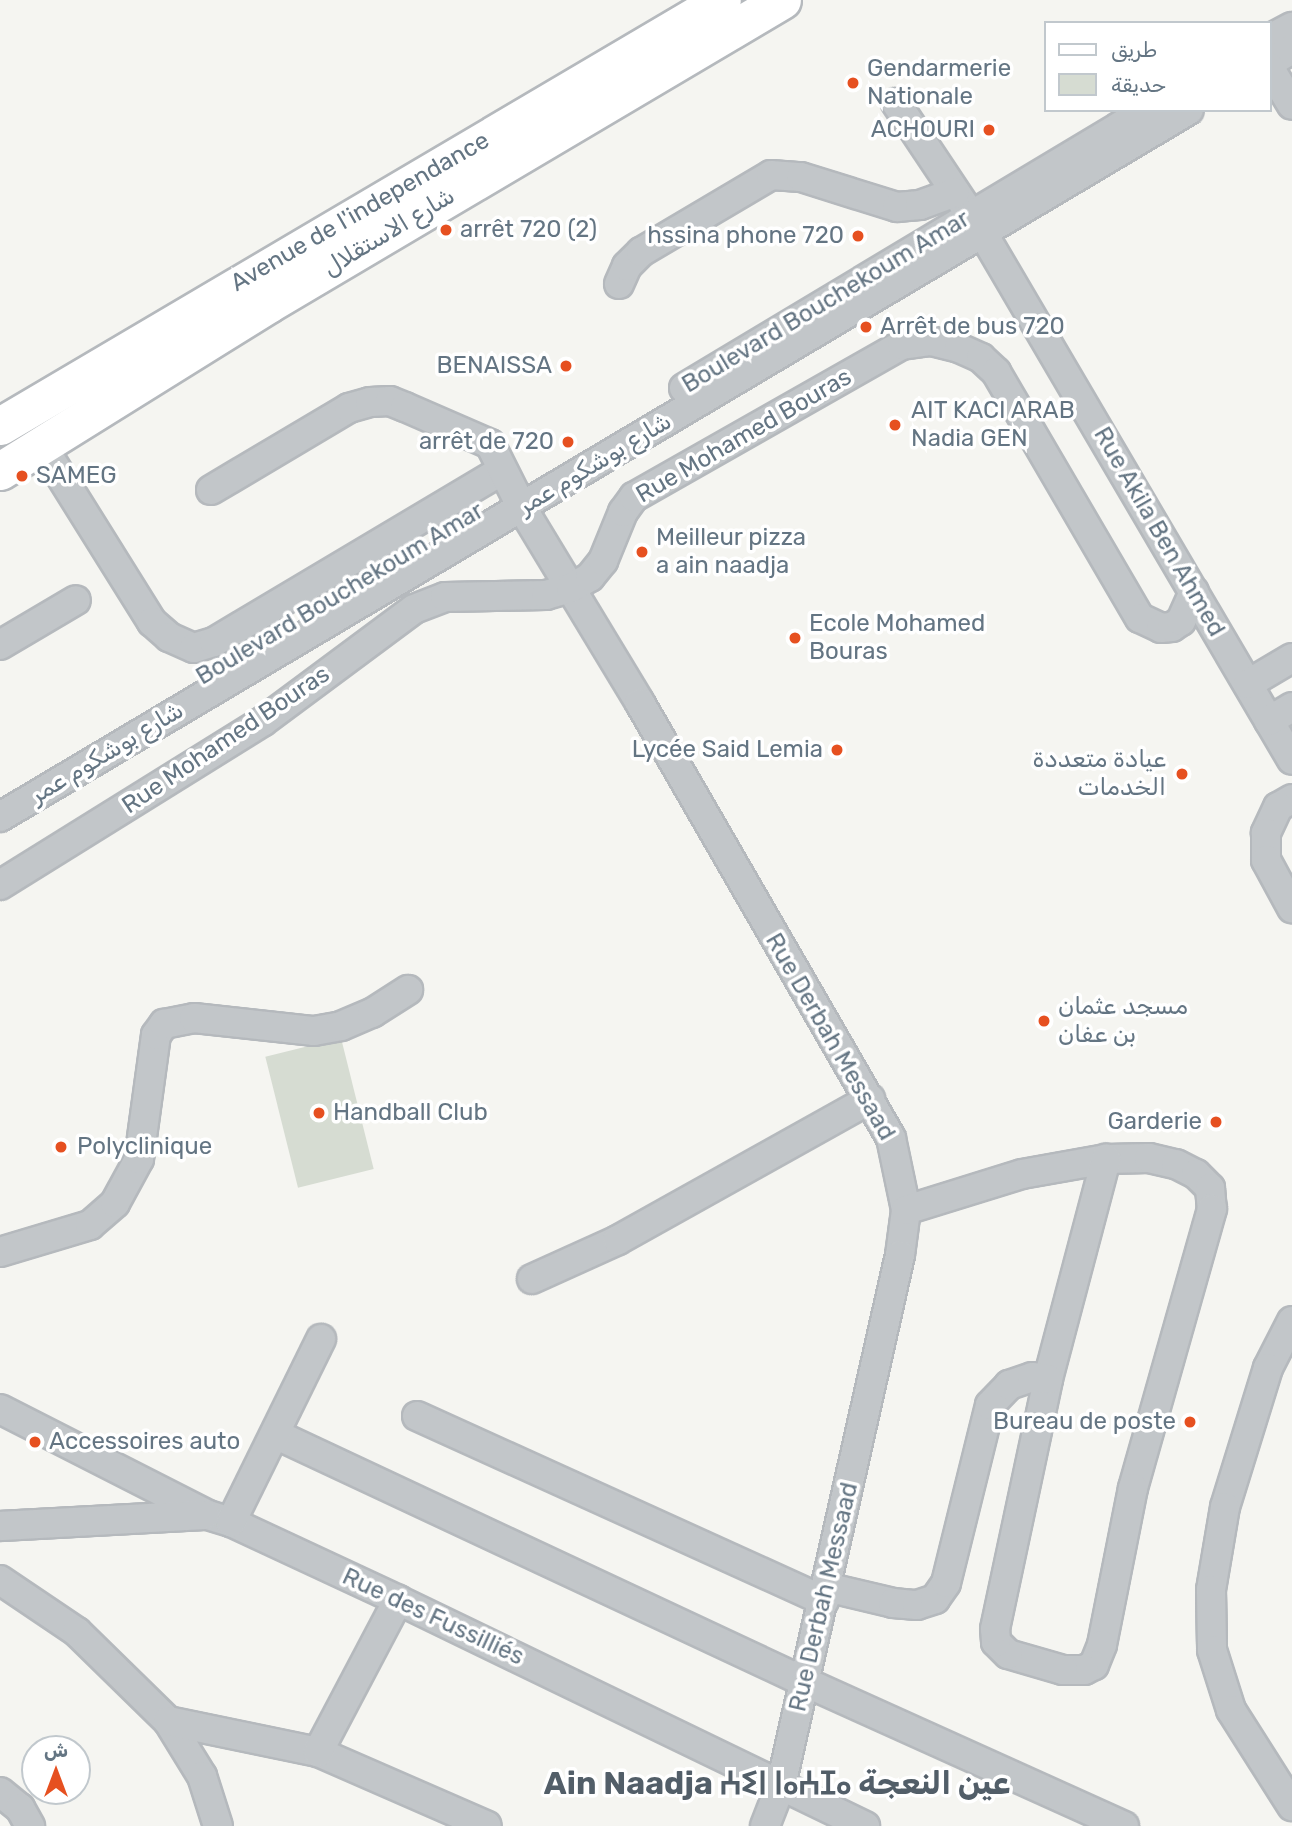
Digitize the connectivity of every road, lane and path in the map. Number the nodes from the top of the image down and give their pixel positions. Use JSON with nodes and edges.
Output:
{"nodes":[{"id":1,"x":722,"y":0,"type":"edge"},
{"id":2,"x":782,"y":0,"type":"edge"},
{"id":3,"x":1292,"y":27,"type":"edge"},
{"id":4,"x":1271,"y":38,"type":"edge"},
{"id":5,"x":1292,"y":49,"type":"edge"},
{"id":6,"x":1271,"y":64,"type":"edge"},
{"id":7,"x":1271,"y":68,"type":"edge"},
{"id":8,"x":896,"y":103,"type":"dead end"},
{"id":9,"x":1292,"y":105,"type":"edge"},
{"id":10,"x":1144,"y":112,"type":"edge"},
{"id":11,"x":1185,"y":112,"type":"edge"},
{"id":12,"x":969,"y":213,"type":"junction"},
{"id":13,"x":620,"y":285,"type":"dead end"},
{"id":14,"x":0,"y":426,"type":"edge"},
{"id":15,"x":42,"y":446,"type":"junction"},
{"id":16,"x":0,"y":471,"type":"edge"},
{"id":17,"x":513,"y":489,"type":"junction"},
{"id":18,"x":211,"y":490,"type":"dead end"},
{"id":19,"x":571,"y":589,"type":"junction"},
{"id":20,"x":1194,"y":592,"type":"junction"},
{"id":21,"x":76,"y":600,"type":"dead end"},
{"id":22,"x":0,"y":645,"type":"edge"},
{"id":23,"x":1292,"y":658,"type":"edge"},
{"id":24,"x":1248,"y":684,"type":"junction"},
{"id":25,"x":1281,"y":714,"type":"edge"},
{"id":26,"x":1292,"y":760,"type":"edge"},
{"id":27,"x":0,"y":795,"type":"edge"},
{"id":28,"x":1292,"y":799,"type":"edge"},
{"id":29,"x":0,"y":817,"type":"edge"},
{"id":30,"x":0,"y":885,"type":"edge"},
{"id":31,"x":1292,"y":908,"type":"edge"},
{"id":32,"x":408,"y":990,"type":"dead end"},
{"id":33,"x":870,"y":1098,"type":"junction"},
{"id":34,"x":1106,"y":1159,"type":"junction"},
{"id":35,"x":906,"y":1210,"type":"junction"},
{"id":36,"x":0,"y":1252,"type":"edge"},
{"id":37,"x":532,"y":1279,"type":"dead end"},
{"id":38,"x":1292,"y":1321,"type":"edge"},
{"id":39,"x":321,"y":1339,"type":"dead end"},
{"id":40,"x":1048,"y":1379,"type":"junction"},
{"id":41,"x":0,"y":1409,"type":"edge"},
{"id":42,"x":417,"y":1416,"type":"dead end"},
{"id":43,"x":275,"y":1434,"type":"junction"},
{"id":44,"x":219,"y":1518,"type":"junction"},
{"id":45,"x":0,"y":1526,"type":"edge"},
{"id":46,"x":0,"y":1580,"type":"edge"},
{"id":47,"x":825,"y":1594,"type":"junction"},
{"id":48,"x":398,"y":1600,"type":"junction"},
{"id":49,"x":805,"y":1682,"type":"junction"},
{"id":50,"x":168,"y":1721,"type":"junction"},
{"id":51,"x":318,"y":1752,"type":"junction"},
{"id":52,"x":781,"y":1785,"type":"junction"},
{"id":53,"x":0,"y":1791,"type":"edge"},
{"id":54,"x":1292,"y":1806,"type":"edge"},
{"id":55,"x":30,"y":1826,"type":"edge"},
{"id":56,"x":218,"y":1826,"type":"edge"},
{"id":57,"x":487,"y":1826,"type":"edge"},
{"id":58,"x":765,"y":1826,"type":"edge"},
{"id":59,"x":865,"y":1826,"type":"edge"},
{"id":60,"x":1124,"y":1826,"type":"edge"}],
"edges":[{"from":1,"to":14,"type":"main road","name":"Avenue de l'independance"},
{"from":2,"to":15,"type":"main road","name":"شارع الاستقلال"},
{"from":3,"to":4,"type":"street"},
{"from":5,"to":6,"type":"street"},
{"from":7,"to":9,"type":"street"},
{"from":8,"to":12,"type":"street","name":"Rue Akila Ben Ahmed"},
{"from":10,"to":12,"type":"street","name":"Boulevard Bouchekoum Amar"},
{"from":11,"to":12,"type":"street","name":"شارع بوشكوم عمر"},
{"from":12,"to":13,"type":"street"},
{"from":12,"to":17,"type":"street","name":"شارع بوشكوم عمر"},
{"from":12,"to":20,"type":"street","name":"Rue Akila Ben Ahmed"},
{"from":15,"to":16,"type":"main road","name":"شارع الاستقلال"},
{"from":15,"to":17,"type":"street"},
{"from":17,"to":18,"type":"street","name":"Rue Derbah Messaad"},
{"from":17,"to":19,"type":"street","name":"Rue Derbah Messaad"},
{"from":17,"to":27,"type":"street","name":"Boulevard Bouchekoum Amar"},
{"from":17,"to":29,"type":"street","name":"شارع بوشكوم عمر"},
{"from":19,"to":20,"type":"street","name":"Rue Mohamed Bouras"},
{"from":19,"to":30,"type":"street","name":"Rue Mohamed Bouras"},
{"from":19,"to":33,"type":"street","name":"Rue Derbah Messaad"},
{"from":20,"to":24,"type":"street","name":"Rue Akila Ben Ahmed"},
{"from":21,"to":22,"type":"street"},
{"from":23,"to":24,"type":"street"},
{"from":24,"to":25,"type":"street","name":"Rue Akila Ben Ahmed"},
{"from":25,"to":26,"type":"street","name":"Rue Akila Ben Ahmed"},
{"from":28,"to":31,"type":"street"},
{"from":32,"to":36,"type":"street"},
{"from":33,"to":35,"type":"street","name":"Rue Derbah Messaad"},
{"from":33,"to":37,"type":"street"},
{"from":34,"to":35,"type":"street"},
{"from":34,"to":40,"type":"street"},
{"from":34,"to":40,"type":"street"},
{"from":35,"to":47,"type":"street","name":"Rue Derbah Messaad"},
{"from":38,"to":54,"type":"street"},
{"from":39,"to":43,"type":"street"},
{"from":40,"to":47,"type":"street"},
{"from":41,"to":44,"type":"street","name":"Rue des Fussilliés"},
{"from":42,"to":47,"type":"street"},
{"from":43,"to":44,"type":"street"},
{"from":43,"to":49,"type":"street"},
{"from":44,"to":45,"type":"street"},
{"from":44,"to":48,"type":"street","name":"Rue des Fussilliés"},
{"from":46,"to":50,"type":"street"},
{"from":47,"to":49,"type":"street","name":"Rue Derbah Messaad"},
{"from":48,"to":51,"type":"street"},
{"from":48,"to":52,"type":"street","name":"Rue des Fussilliés"},
{"from":49,"to":52,"type":"street","name":"Rue Derbah Messaad"},
{"from":49,"to":60,"type":"street"},
{"from":50,"to":51,"type":"street"},
{"from":50,"to":56,"type":"street"},
{"from":51,"to":57,"type":"street"},
{"from":52,"to":58,"type":"street","name":"Rue Derbah Messaad"},
{"from":52,"to":59,"type":"street","name":"Rue des Fussilliés"},
{"from":53,"to":55,"type":"street"}]}
